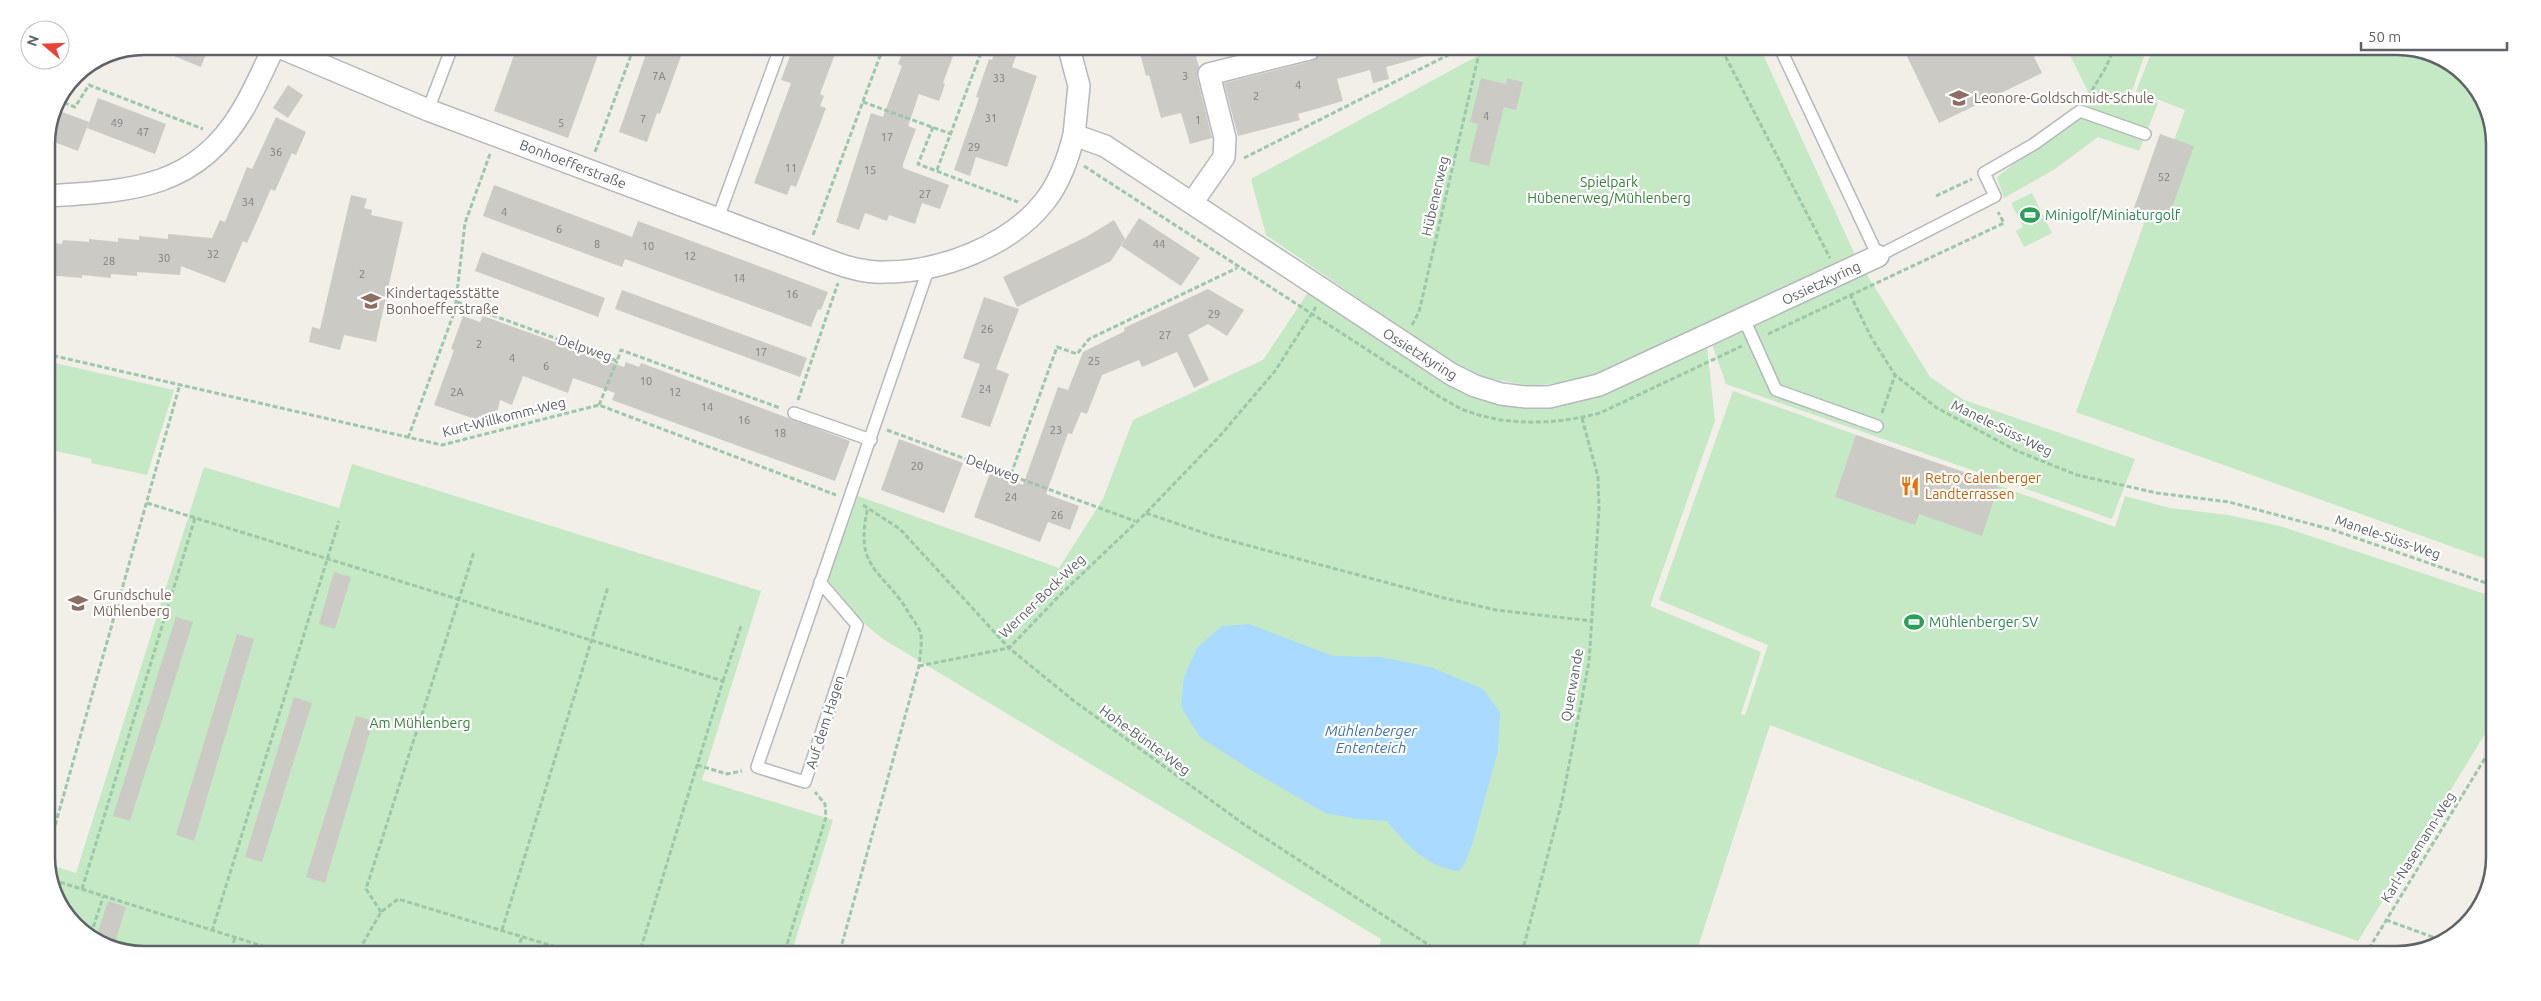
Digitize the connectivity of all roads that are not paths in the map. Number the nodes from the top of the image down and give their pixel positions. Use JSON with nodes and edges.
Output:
{"nodes":[{"id":1,"x":270,"y":55,"type":"edge"},
{"id":2,"x":298,"y":55,"type":"edge"},
{"id":3,"x":449,"y":55,"type":"edge"},
{"id":4,"x":777,"y":55,"type":"edge"},
{"id":5,"x":1071,"y":55,"type":"edge"},
{"id":6,"x":1285,"y":55,"type":"edge"},
{"id":7,"x":1783,"y":55,"type":"edge"},
{"id":8,"x":428,"y":110,"type":"junction"},
{"id":9,"x":2145,"y":134,"type":"dead end"},
{"id":10,"x":1071,"y":146,"type":"junction"},
{"id":11,"x":55,"y":195,"type":"edge"},
{"id":12,"x":1192,"y":204,"type":"junction"},
{"id":13,"x":718,"y":218,"type":"junction"},
{"id":14,"x":1878,"y":256,"type":"junction"},
{"id":15,"x":929,"y":267,"type":"junction"},
{"id":16,"x":1744,"y":319,"type":"junction"},
{"id":17,"x":794,"y":413,"type":"road end"},
{"id":18,"x":1877,"y":426,"type":"road end"},
{"id":19,"x":871,"y":440,"type":"junction"},
{"id":20,"x":820,"y":582,"type":"junction"}],
"edges":[{"from":1,"to":11,"type":"street"},
{"from":2,"to":8,"type":"street","name":"Bonhoefferstraße"},
{"from":3,"to":8,"type":"lane"},
{"from":4,"to":13,"type":"lane"},
{"from":5,"to":10,"type":"street"},
{"from":6,"to":12,"type":"street"},
{"from":7,"to":14,"type":"lane"},
{"from":8,"to":13,"type":"street","name":"Bonhoefferstraße"},
{"from":9,"to":14,"type":"lane"},
{"from":10,"to":12,"type":"street","name":"Ossietzkyring"},
{"from":10,"to":15,"type":"street","name":"Bonhoefferstraße"},
{"from":12,"to":16,"type":"street","name":"Ossietzkyring"},
{"from":13,"to":15,"type":"street","name":"Bonhoefferstraße"},
{"from":14,"to":16,"type":"street","name":"Ossietzkyring"},
{"from":15,"to":19,"type":"lane"},
{"from":16,"to":18,"type":"lane"},
{"from":17,"to":19,"type":"lane"},
{"from":19,"to":20,"type":"lane"},
{"from":20,"to":20,"type":"lane","name":"Auf dem Hagen"}]}
